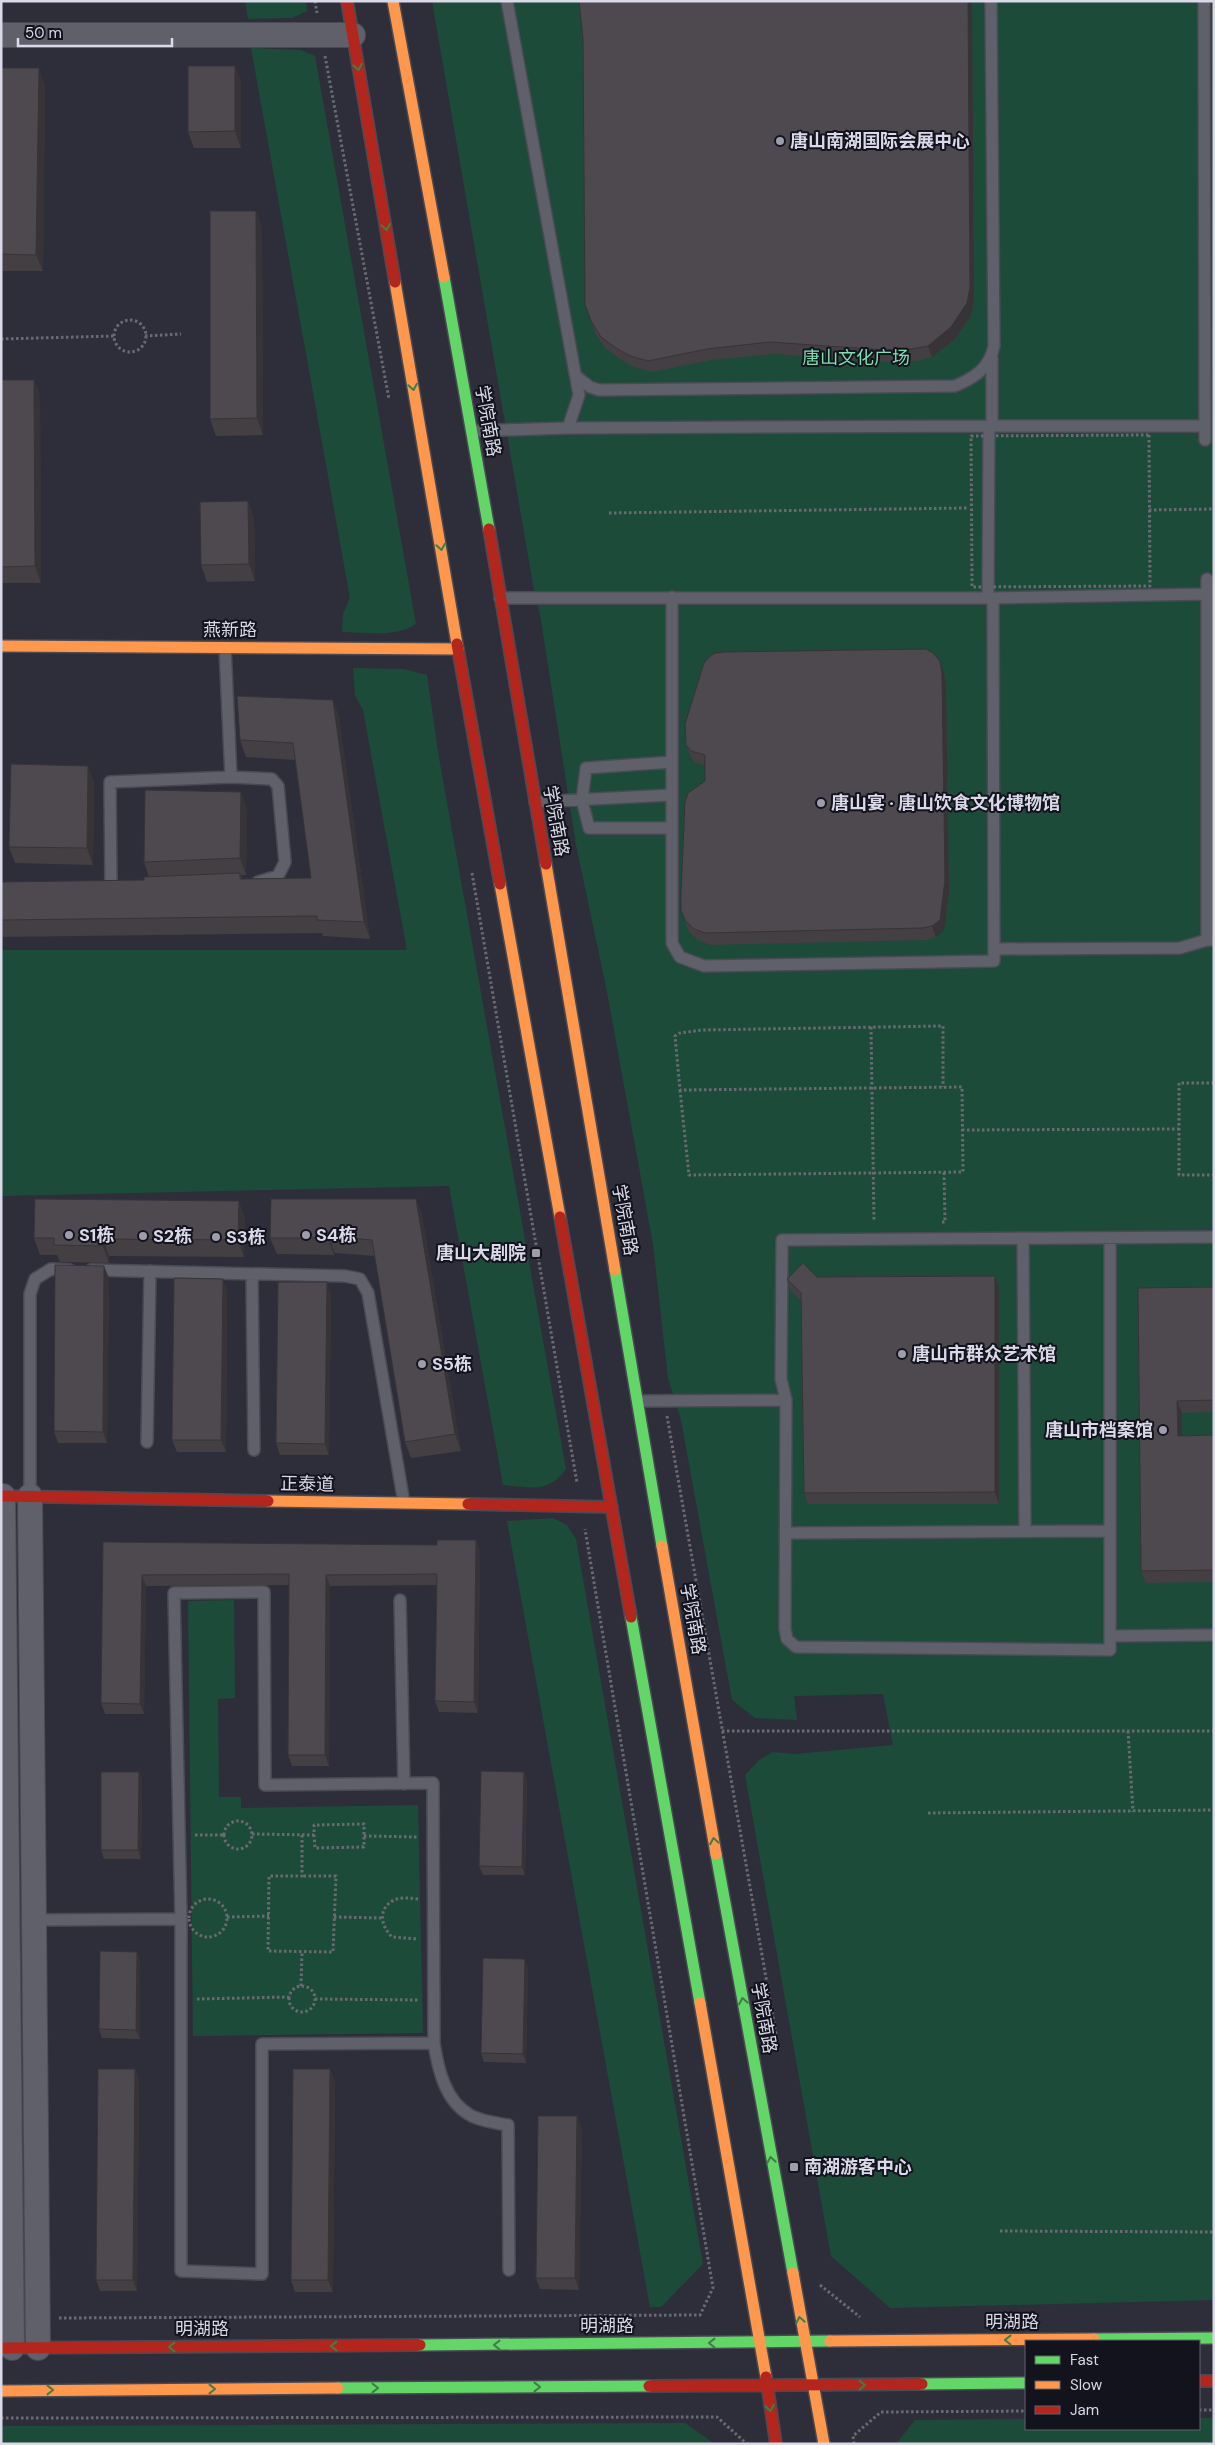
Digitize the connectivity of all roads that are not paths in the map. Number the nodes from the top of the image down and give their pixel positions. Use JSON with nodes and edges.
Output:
{"nodes":[{"id":1,"x":347,"y":1,"type":"edge"},
{"id":2,"x":393,"y":1,"type":"edge"},
{"id":3,"x":507,"y":1,"type":"edge"},
{"id":4,"x":991,"y":1,"type":"edge"},
{"id":5,"x":1204,"y":1,"type":"edge"},
{"id":6,"x":353,"y":35,"type":"junction"},
{"id":7,"x":1,"y":36,"type":"edge"},
{"id":8,"x":1209,"y":74,"type":"edge"},
{"id":9,"x":992,"y":358,"type":"junction"},
{"id":10,"x":576,"y":376,"type":"junction"},
{"id":11,"x":990,"y":426,"type":"junction"},
{"id":12,"x":1205,"y":426,"type":"junction"},
{"id":13,"x":568,"y":428,"type":"junction"},
{"id":14,"x":472,"y":431,"type":"junction"},
{"id":15,"x":1205,"y":440,"type":"dead end"},
{"id":16,"x":1207,"y":579,"type":"dead end"},
{"id":17,"x":1207,"y":594,"type":"junction"},
{"id":18,"x":672,"y":597,"type":"junction"},
{"id":19,"x":500,"y":598,"type":"junction"},
{"id":20,"x":991,"y":598,"type":"junction"},
{"id":21,"x":1,"y":646,"type":"edge"},
{"id":22,"x":226,"y":647,"type":"junction"},
{"id":23,"x":458,"y":649,"type":"junction"},
{"id":24,"x":672,"y":762,"type":"junction"},
{"id":25,"x":231,"y":777,"type":"junction"},
{"id":26,"x":671,"y":795,"type":"junction"},
{"id":27,"x":582,"y":800,"type":"junction"},
{"id":28,"x":534,"y":802,"type":"junction"},
{"id":29,"x":671,"y":828,"type":"junction"},
{"id":30,"x":245,"y":883,"type":"edge"},
{"id":31,"x":111,"y":889,"type":"edge"},
{"id":32,"x":1210,"y":940,"type":"edge"},
{"id":33,"x":994,"y":949,"type":"junction"},
{"id":34,"x":1214,"y":1237,"type":"edge"},
{"id":35,"x":1024,"y":1238,"type":"junction"},
{"id":36,"x":1110,"y":1238,"type":"junction"},
{"id":37,"x":150,"y":1272,"type":"junction"},
{"id":38,"x":252,"y":1274,"type":"junction"},
{"id":39,"x":786,"y":1400,"type":"junction"},
{"id":40,"x":638,"y":1401,"type":"junction"},
{"id":41,"x":147,"y":1442,"type":"dead end"},
{"id":42,"x":254,"y":1450,"type":"dead end"},
{"id":43,"x":2,"y":1496,"type":"edge"},
{"id":44,"x":30,"y":1496,"type":"junction"},
{"id":45,"x":404,"y":1503,"type":"junction"},
{"id":46,"x":612,"y":1506,"type":"junction"},
{"id":47,"x":1025,"y":1531,"type":"junction"},
{"id":48,"x":1110,"y":1531,"type":"junction"},
{"id":49,"x":786,"y":1533,"type":"junction"},
{"id":50,"x":400,"y":1600,"type":"dead end"},
{"id":51,"x":1214,"y":1635,"type":"edge"},
{"id":52,"x":1110,"y":1636,"type":"junction"},
{"id":53,"x":404,"y":1784,"type":"junction"},
{"id":54,"x":180,"y":1919,"type":"junction"},
{"id":55,"x":34,"y":1920,"type":"junction"},
{"id":56,"x":4,"y":1923,"type":"edge"},
{"id":57,"x":434,"y":2043,"type":"junction"},
{"id":58,"x":509,"y":2270,"type":"dead end"},
{"id":59,"x":1214,"y":2338,"type":"edge"},
{"id":60,"x":804,"y":2341,"type":"junction"},
{"id":61,"x":761,"y":2342,"type":"junction"},
{"id":62,"x":6,"y":2348,"type":"edge"},
{"id":63,"x":38,"y":2348,"type":"junction"},
{"id":64,"x":1200,"y":2381,"type":"edge"},
{"id":65,"x":1214,"y":2381,"type":"edge"},
{"id":66,"x":1025,"y":2383,"type":"edge"},
{"id":67,"x":813,"y":2385,"type":"junction"},
{"id":68,"x":766,"y":2386,"type":"junction"},
{"id":69,"x":1,"y":2391,"type":"edge"},
{"id":70,"x":776,"y":2444,"type":"edge"},
{"id":71,"x":824,"y":2444,"type":"edge"}],
"edges":[{"from":1,"to":6,"type":"main road"},
{"from":2,"to":14,"type":"main road","name":"学院南路"},
{"from":3,"to":10,"type":"lane"},
{"from":4,"to":9,"type":"lane"},
{"from":5,"to":8,"type":"lane"},
{"from":6,"to":7,"type":"street"},
{"from":6,"to":23,"type":"main road","one_way":true},
{"from":8,"to":12,"type":"lane"},
{"from":9,"to":10,"type":"lane"},
{"from":9,"to":11,"type":"lane"},
{"from":10,"to":13,"type":"lane"},
{"from":11,"to":12,"type":"lane"},
{"from":11,"to":13,"type":"lane"},
{"from":11,"to":20,"type":"lane"},
{"from":12,"to":15,"type":"lane"},
{"from":13,"to":14,"type":"lane"},
{"from":14,"to":19,"type":"main road","name":"学院南路"},
{"from":16,"to":17,"type":"lane"},
{"from":17,"to":20,"type":"lane"},
{"from":17,"to":32,"type":"lane"},
{"from":18,"to":19,"type":"lane"},
{"from":18,"to":20,"type":"lane"},
{"from":18,"to":24,"type":"lane"},
{"from":19,"to":28,"type":"main road","name":"学院南路"},
{"from":20,"to":33,"type":"lane"},
{"from":21,"to":22,"type":"main road","name":"燕新路"},
{"from":22,"to":23,"type":"main road","name":"燕新路"},
{"from":22,"to":25,"type":"lane"},
{"from":23,"to":46,"type":"main road"},
{"from":24,"to":26,"type":"lane"},
{"from":24,"to":27,"type":"lane"},
{"from":25,"to":30,"type":"lane"},
{"from":25,"to":31,"type":"lane"},
{"from":26,"to":27,"type":"lane"},
{"from":26,"to":29,"type":"lane"},
{"from":27,"to":28,"type":"lane"},
{"from":27,"to":29,"type":"lane"},
{"from":28,"to":40,"type":"main road","name":"学院南路"},
{"from":29,"to":33,"type":"lane"},
{"from":32,"to":33,"type":"lane"},
{"from":34,"to":36,"type":"lane"},
{"from":35,"to":36,"type":"lane"},
{"from":35,"to":39,"type":"lane"},
{"from":35,"to":47,"type":"lane"},
{"from":36,"to":48,"type":"lane"},
{"from":37,"to":38,"type":"lane"},
{"from":37,"to":41,"type":"lane"},
{"from":37,"to":44,"type":"lane"},
{"from":38,"to":42,"type":"lane"},
{"from":38,"to":45,"type":"lane"},
{"from":39,"to":40,"type":"lane"},
{"from":39,"to":49,"type":"lane"},
{"from":60,"to":40,"type":"main road","name":"学院南路","one_way":true},
{"from":43,"to":44,"type":"main road","name":"正泰道"},
{"from":43,"to":56,"type":"street"},
{"from":44,"to":45,"type":"main road","name":"正泰道"},
{"from":44,"to":55,"type":"street"},
{"from":45,"to":46,"type":"main road","name":"正泰道"},
{"from":46,"to":61,"type":"main road"},
{"from":47,"to":48,"type":"lane"},
{"from":47,"to":49,"type":"lane"},
{"from":48,"to":52,"type":"lane"},
{"from":49,"to":52,"type":"lane"},
{"from":50,"to":53,"type":"lane"},
{"from":51,"to":52,"type":"lane"},
{"from":53,"to":54,"type":"lane"},
{"from":53,"to":57,"type":"lane"},
{"from":54,"to":55,"type":"lane"},
{"from":54,"to":57,"type":"lane"},
{"from":55,"to":63,"type":"street"},
{"from":56,"to":62,"type":"street"},
{"from":57,"to":58,"type":"lane"},
{"from":59,"to":60,"type":"main road","name":"明湖路","one_way":true},
{"from":60,"to":61,"type":"main road","name":"明湖路"},
{"from":60,"to":67,"type":"main road","name":"学院南路"},
{"from":61,"to":63,"type":"main road","name":"明湖路","one_way":true},
{"from":61,"to":68,"type":"main road"},
{"from":62,"to":63,"type":"main road","name":"明湖路"},
{"from":64,"to":65,"type":"main road"},
{"from":67,"to":66,"type":"main road","one_way":true},
{"from":67,"to":68,"type":"main road"},
{"from":67,"to":71,"type":"main road","name":"学院南路"},
{"from":69,"to":68,"type":"main road","one_way":true},
{"from":68,"to":70,"type":"main road","one_way":true}]}
